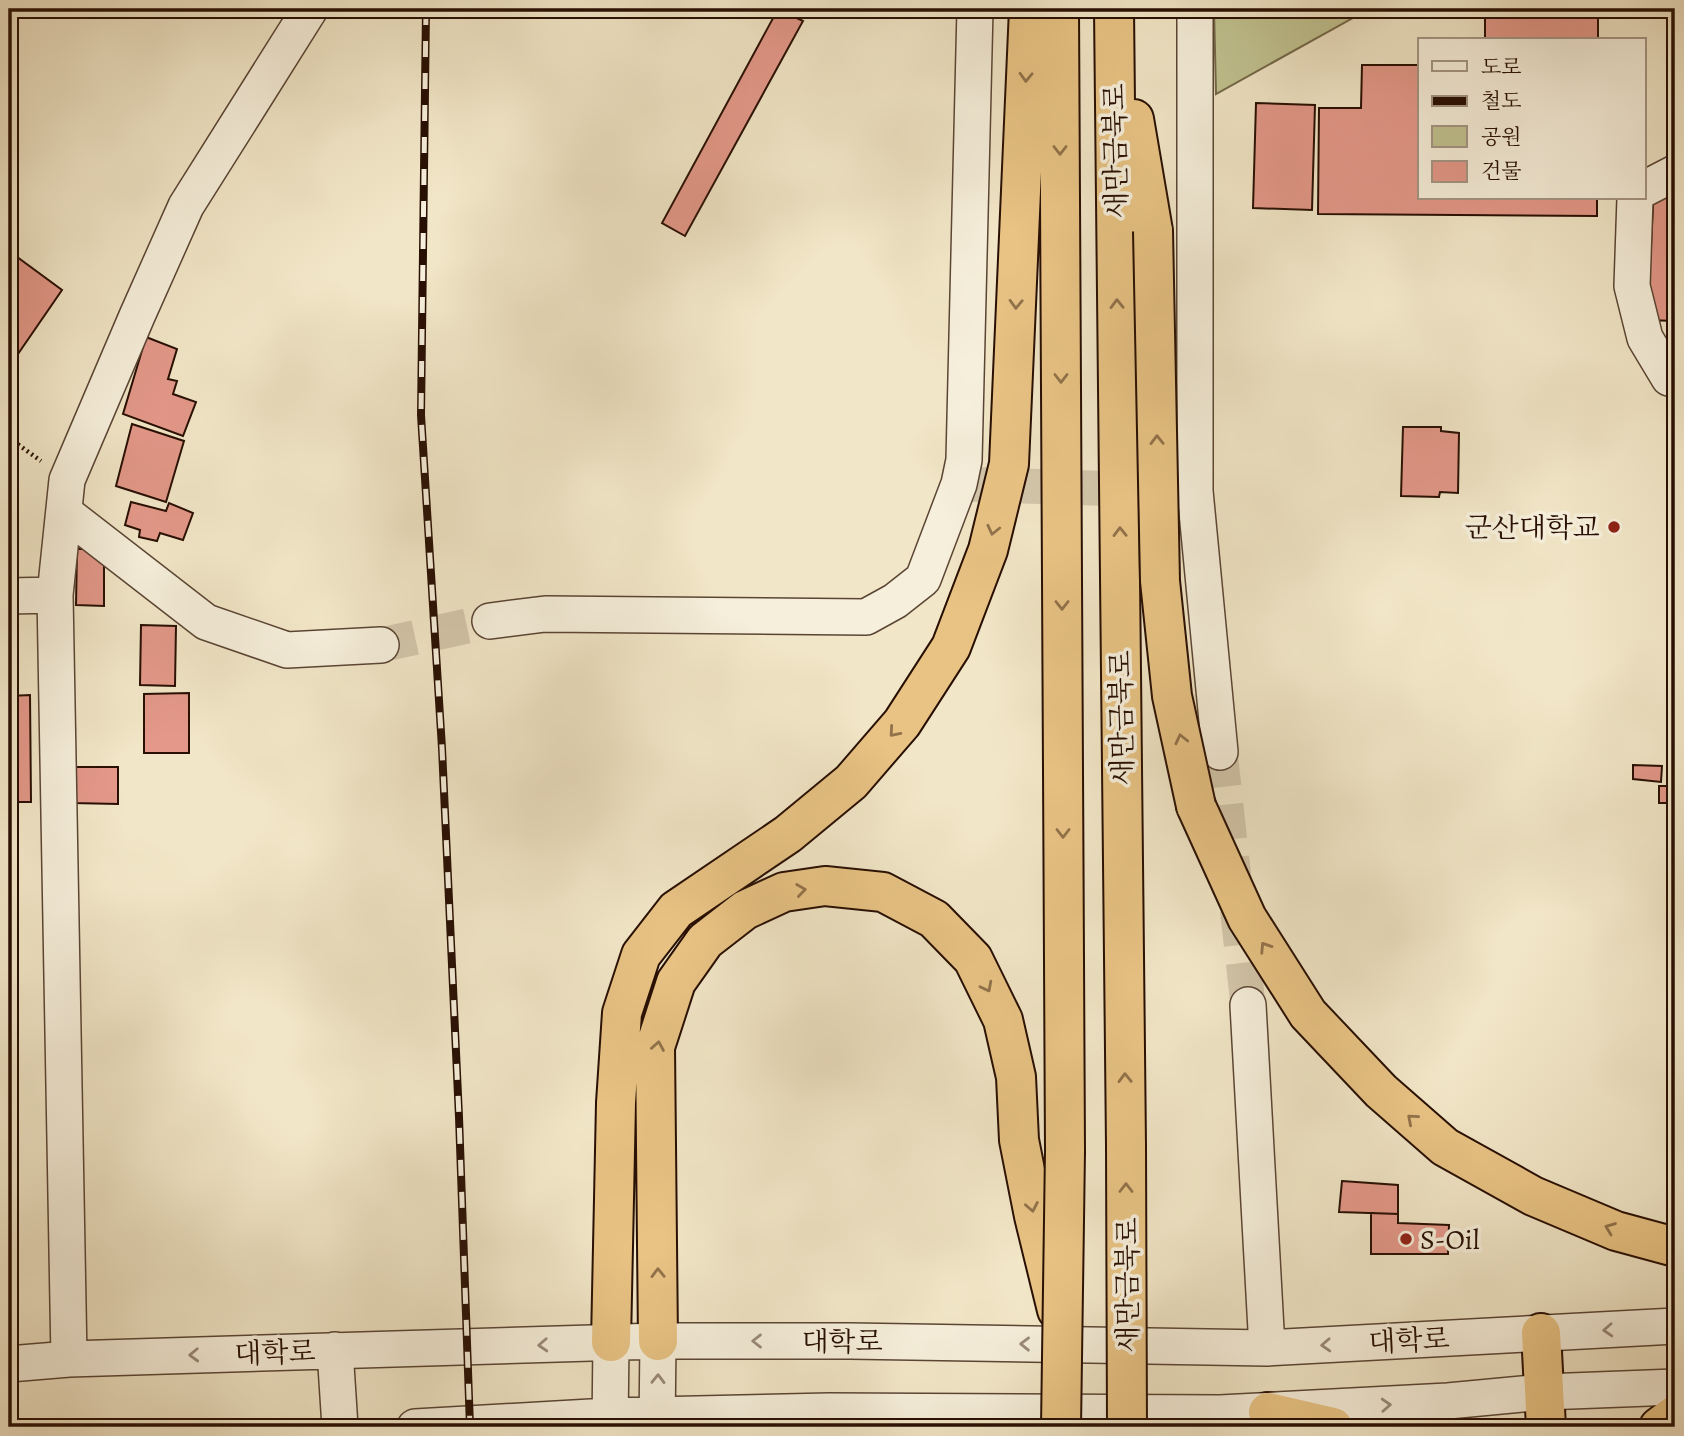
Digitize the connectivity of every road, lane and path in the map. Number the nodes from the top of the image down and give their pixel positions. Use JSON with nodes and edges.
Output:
{"nodes":[{"id":1,"x":310,"y":9,"type":"edge"},
{"id":2,"x":975,"y":9,"type":"edge"},
{"id":3,"x":1029,"y":9,"type":"edge"},
{"id":4,"x":1059,"y":9,"type":"edge"},
{"id":5,"x":1115,"y":9,"type":"edge"},
{"id":6,"x":1195,"y":9,"type":"edge"},
{"id":7,"x":1675,"y":173,"type":"edge"},
{"id":8,"x":1646,"y":188,"type":"edge"},
{"id":9,"x":1635,"y":200,"type":"edge"},
{"id":10,"x":1669,"y":378,"type":"dead end"},
{"id":11,"x":64,"y":512,"type":"junction"},
{"id":12,"x":55,"y":595,"type":"junction"},
{"id":13,"x":9,"y":596,"type":"edge"},
{"id":14,"x":490,"y":621,"type":"tunnel mouth"},
{"id":15,"x":381,"y":645,"type":"tunnel mouth"},
{"id":16,"x":1220,"y":752,"type":"tunnel mouth"},
{"id":17,"x":1248,"y":1005,"type":"tunnel mouth"},
{"id":18,"x":1675,"y":1247,"type":"edge"},
{"id":19,"x":1675,"y":1326,"type":"edge"},
{"id":20,"x":1541,"y":1333,"type":"junction"},
{"id":21,"x":1063,"y":1337,"type":"junction"},
{"id":22,"x":659,"y":1341,"type":"junction"},
{"id":23,"x":611,"y":1342,"type":"junction"},
{"id":24,"x":1267,"y":1348,"type":"junction"},
{"id":25,"x":335,"y":1350,"type":"junction"},
{"id":26,"x":69,"y":1359,"type":"junction"},
{"id":27,"x":9,"y":1364,"type":"edge"},
{"id":28,"x":1675,"y":1387,"type":"edge"},
{"id":29,"x":1545,"y":1410,"type":"edge"},
{"id":30,"x":1268,"y":1412,"type":"junction"},
{"id":31,"x":1675,"y":1415,"type":"edge"},
{"id":32,"x":776,"y":1420,"type":"edge"},
{"id":33,"x":609,"y":1422,"type":"edge"},
{"id":34,"x":657,"y":1422,"type":"edge"},
{"id":35,"x":513,"y":1425,"type":"edge"},
{"id":36,"x":340,"y":1427,"type":"edge"},
{"id":37,"x":415,"y":1427,"type":"edge"},
{"id":38,"x":1061,"y":1427,"type":"edge"},
{"id":39,"x":1128,"y":1427,"type":"edge"},
{"id":40,"x":1333,"y":1427,"type":"edge"},
{"id":41,"x":1659,"y":1427,"type":"edge"}],
"edges":[{"from":1,"to":11,"type":"street"},
{"from":2,"to":14,"type":"street"},
{"from":3,"to":23,"type":"highway","one_way":true},
{"from":4,"to":21,"type":"highway","name":"새만금북로","one_way":true,"bridge":true},
{"from":18,"to":5,"type":"highway","one_way":true,"bridge":true},
{"from":39,"to":5,"type":"highway","name":"새만금북로","one_way":true,"bridge":true},
{"from":6,"to":16,"type":"street"},
{"from":7,"to":8,"type":"street"},
{"from":9,"to":10,"type":"street"},
{"from":11,"to":12,"type":"street"},
{"from":11,"to":15,"type":"street"},
{"from":12,"to":13,"type":"street"},
{"from":12,"to":26,"type":"street"},
{"from":17,"to":24,"type":"street"},
{"from":19,"to":20,"type":"street","name":"대학로","one_way":true},
{"from":20,"to":24,"type":"street","name":"대학로","one_way":true},
{"from":20,"to":29,"type":"highway"},
{"from":22,"to":21,"type":"highway","one_way":true,"bridge":true},
{"from":21,"to":38,"type":"highway","name":"새만금북로","bridge":true},
{"from":22,"to":23,"type":"street","name":"대학로"},
{"from":24,"to":22,"type":"street","name":"대학로","one_way":true},
{"from":34,"to":22,"type":"street","one_way":true},
{"from":23,"to":25,"type":"street","name":"대학로","one_way":true},
{"from":23,"to":33,"type":"street"},
{"from":25,"to":26,"type":"street","name":"대학로","one_way":true},
{"from":25,"to":36,"type":"street"},
{"from":26,"to":27,"type":"street","name":"대학로"},
{"from":28,"to":29,"type":"street"},
{"from":30,"to":29,"type":"street","one_way":true},
{"from":30,"to":32,"type":"street"},
{"from":30,"to":40,"type":"highway"},
{"from":31,"to":41,"type":"highway"},
{"from":32,"to":34,"type":"street"},
{"from":33,"to":34,"type":"street"},
{"from":33,"to":35,"type":"street"},
{"from":35,"to":37,"type":"street"}]}
